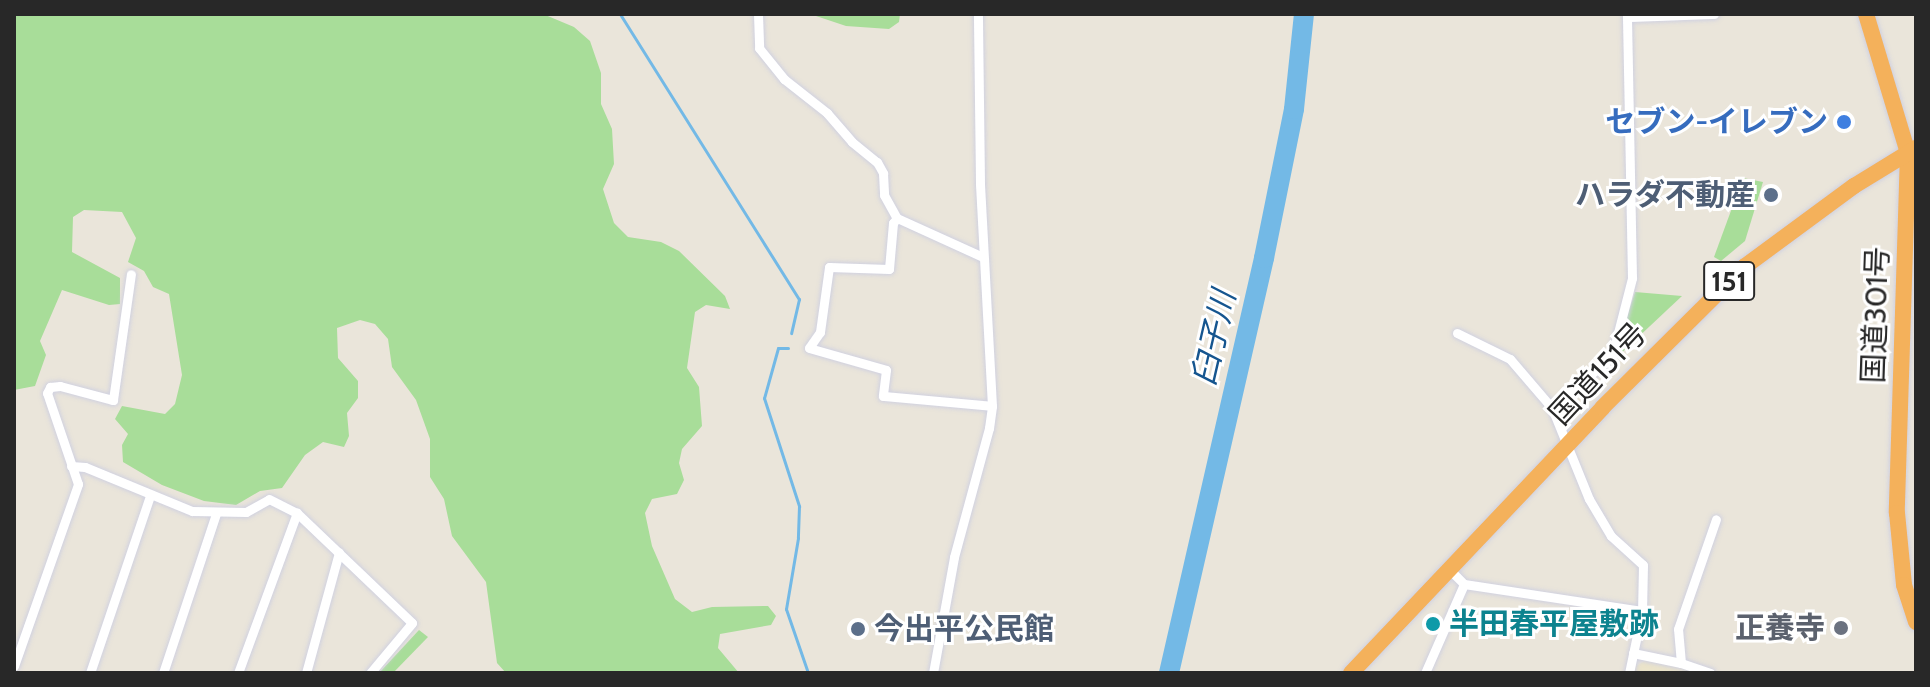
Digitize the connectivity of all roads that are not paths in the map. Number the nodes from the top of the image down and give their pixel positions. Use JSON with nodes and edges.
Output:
{"nodes":[{"id":1,"x":758,"y":14,"type":"edge"},
{"id":2,"x":978,"y":14,"type":"edge"},
{"id":3,"x":1714,"y":14,"type":"edge"},
{"id":4,"x":1866,"y":14,"type":"edge"},
{"id":5,"x":1628,"y":16,"type":"edge"},
{"id":6,"x":1912,"y":150,"type":"edge"},
{"id":7,"x":897,"y":218,"type":"junction"},
{"id":8,"x":983,"y":257,"type":"junction"},
{"id":9,"x":131,"y":274,"type":"dead end"},
{"id":10,"x":1457,"y":333,"type":"dead end"},
{"id":11,"x":992,"y":406,"type":"junction"},
{"id":12,"x":1552,"y":408,"type":"junction"},
{"id":13,"x":1569,"y":446,"type":"junction"},
{"id":14,"x":71,"y":466,"type":"junction"},
{"id":15,"x":150,"y":496,"type":"junction"},
{"id":16,"x":297,"y":513,"type":"junction"},
{"id":17,"x":216,"y":514,"type":"junction"},
{"id":18,"x":1716,"y":519,"type":"dead end"},
{"id":19,"x":339,"y":552,"type":"junction"},
{"id":20,"x":1450,"y":570,"type":"junction"},
{"id":21,"x":1464,"y":584,"type":"junction"},
{"id":22,"x":1642,"y":611,"type":"junction"},
{"id":23,"x":1916,"y":622,"type":"edge"},
{"id":24,"x":1633,"y":653,"type":"junction"},
{"id":25,"x":1681,"y":663,"type":"junction"},
{"id":26,"x":14,"y":666,"type":"edge"},
{"id":27,"x":90,"y":673,"type":"edge"},
{"id":28,"x":163,"y":673,"type":"edge"},
{"id":29,"x":238,"y":673,"type":"edge"},
{"id":30,"x":306,"y":673,"type":"edge"},
{"id":31,"x":370,"y":673,"type":"edge"},
{"id":32,"x":933,"y":673,"type":"edge"},
{"id":33,"x":1351,"y":673,"type":"edge"},
{"id":34,"x":1425,"y":673,"type":"edge"},
{"id":35,"x":1629,"y":673,"type":"edge"},
{"id":36,"x":1710,"y":673,"type":"edge"}],
"edges":[{"from":1,"to":7,"type":"street"},
{"from":2,"to":8,"type":"street"},
{"from":3,"to":5,"type":"street"},
{"from":4,"to":6,"type":"highway","name":"国道301号"},
{"from":5,"to":12,"type":"street"},
{"from":6,"to":13,"type":"highway","name":"国道151号","number":"151"},
{"from":6,"to":23,"type":"highway","name":"国道301号"},
{"from":7,"to":8,"type":"street"},
{"from":7,"to":11,"type":"street"},
{"from":8,"to":11,"type":"street"},
{"from":9,"to":14,"type":"street"},
{"from":10,"to":12,"type":"street"},
{"from":11,"to":32,"type":"street"},
{"from":12,"to":13,"type":"street"},
{"from":13,"to":20,"type":"highway","name":"国道151号","number":"151"},
{"from":13,"to":22,"type":"street"},
{"from":14,"to":15,"type":"street"},
{"from":14,"to":26,"type":"street"},
{"from":15,"to":17,"type":"street"},
{"from":15,"to":27,"type":"street"},
{"from":16,"to":17,"type":"street"},
{"from":16,"to":19,"type":"street"},
{"from":16,"to":29,"type":"street"},
{"from":17,"to":28,"type":"street"},
{"from":18,"to":25,"type":"street"},
{"from":19,"to":30,"type":"street"},
{"from":19,"to":31,"type":"street"},
{"from":20,"to":21,"type":"street"},
{"from":20,"to":33,"type":"highway","name":"国道151号","number":"151"},
{"from":21,"to":22,"type":"street"},
{"from":21,"to":34,"type":"street"},
{"from":22,"to":24,"type":"street"},
{"from":24,"to":25,"type":"street"},
{"from":24,"to":35,"type":"street"},
{"from":25,"to":36,"type":"street"}]}
